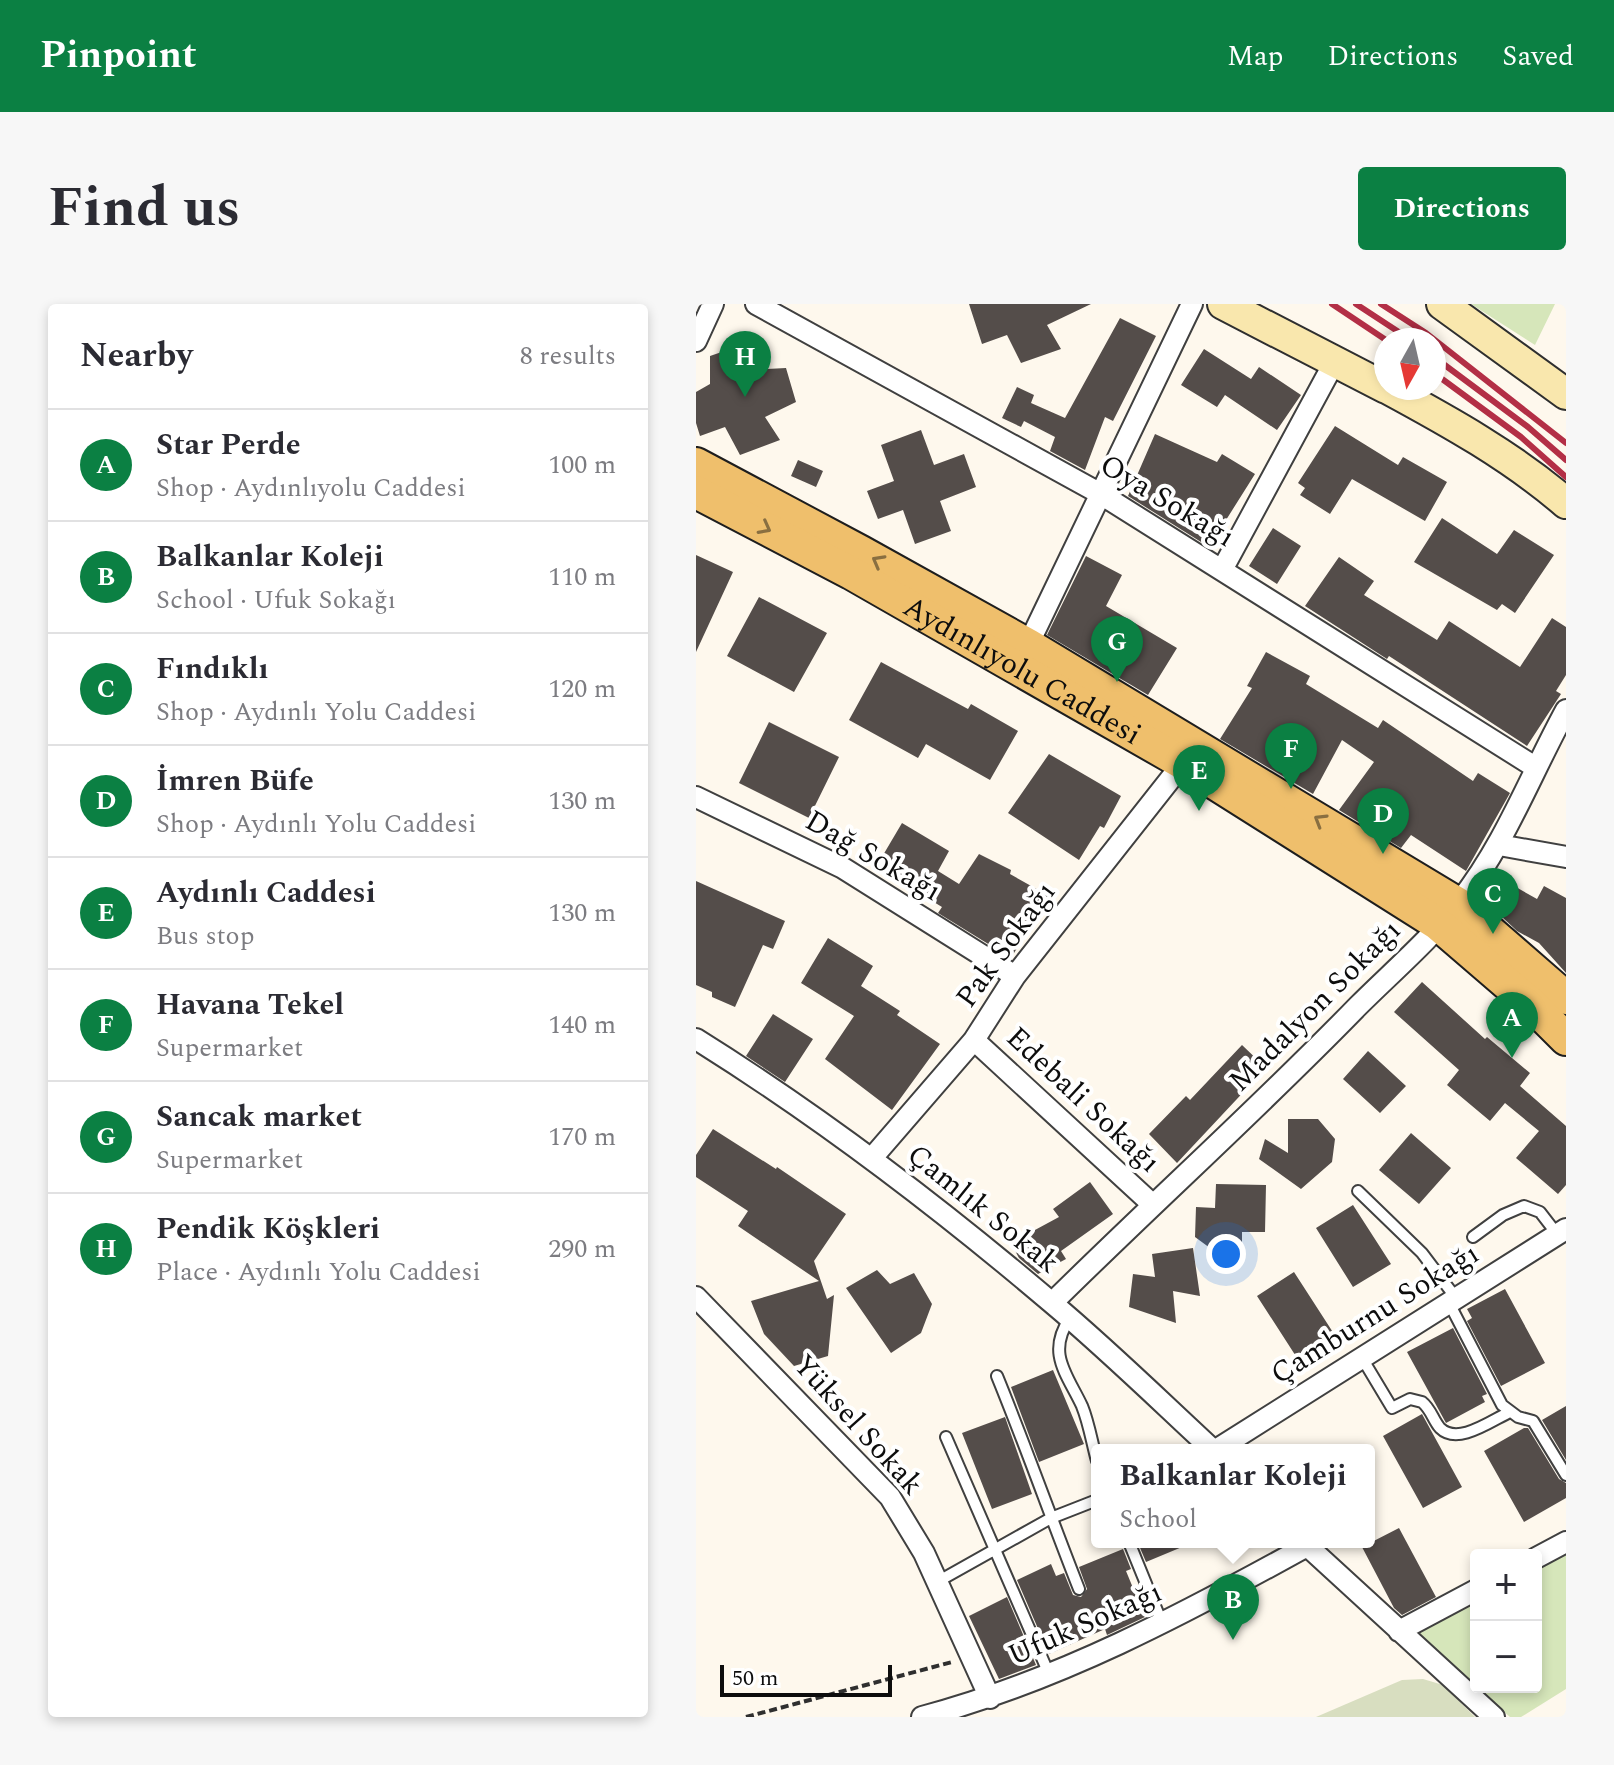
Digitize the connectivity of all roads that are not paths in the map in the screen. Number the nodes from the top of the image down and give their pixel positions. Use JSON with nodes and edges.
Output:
{"nodes":[{"id":1,"x":713,"y":304,"type":"edge"},
{"id":2,"x":756,"y":304,"type":"edge"},
{"id":3,"x":1192,"y":304,"type":"edge"},
{"id":4,"x":1223,"y":304,"type":"edge"},
{"id":5,"x":1442,"y":304,"type":"edge"},
{"id":6,"x":696,"y":341,"type":"edge"},
{"id":7,"x":1335,"y":361,"type":"junction"},
{"id":8,"x":1374,"y":382,"type":"edge"},
{"id":9,"x":1566,"y":394,"type":"edge"},
{"id":10,"x":1408,"y":400,"type":"edge"},
{"id":11,"x":696,"y":464,"type":"edge"},
{"id":12,"x":696,"y":492,"type":"edge"},
{"id":13,"x":1099,"y":493,"type":"junction"},
{"id":14,"x":1566,"y":503,"type":"edge"},
{"id":15,"x":1222,"y":570,"type":"junction"},
{"id":16,"x":1028,"y":645,"type":"junction"},
{"id":17,"x":1566,"y":710,"type":"edge"},
{"id":18,"x":1183,"y":763,"type":"junction"},
{"id":19,"x":1535,"y":767,"type":"junction"},
{"id":20,"x":696,"y":797,"type":"edge"},
{"id":21,"x":1499,"y":845,"type":"junction"},
{"id":22,"x":1566,"y":857,"type":"edge"},
{"id":23,"x":1448,"y":914,"type":"junction"},
{"id":24,"x":1015,"y":976,"type":"junction"},
{"id":25,"x":1566,"y":998,"type":"edge"},
{"id":26,"x":696,"y":1039,"type":"edge"},
{"id":27,"x":1566,"y":1039,"type":"edge"},
{"id":28,"x":974,"y":1040,"type":"junction"},
{"id":29,"x":872,"y":1158,"type":"junction"},
{"id":30,"x":1358,"y":1191,"type":"dead end"},
{"id":31,"x":1152,"y":1204,"type":"junction"},
{"id":32,"x":1562,"y":1231,"type":"edge"},
{"id":33,"x":1473,"y":1237,"type":"dead end"},
{"id":34,"x":696,"y":1297,"type":"edge"},
{"id":35,"x":1452,"y":1300,"type":"junction"},
{"id":36,"x":1052,"y":1303,"type":"junction"},
{"id":37,"x":1070,"y":1318,"type":"junction"},
{"id":38,"x":1362,"y":1358,"type":"junction"},
{"id":39,"x":997,"y":1376,"type":"dead end"},
{"id":40,"x":1510,"y":1412,"type":"junction"},
{"id":41,"x":946,"y":1437,"type":"dead end"},
{"id":42,"x":1092,"y":1444,"type":"edge"},
{"id":43,"x":1208,"y":1444,"type":"edge"},
{"id":44,"x":1225,"y":1444,"type":"edge"},
{"id":45,"x":1566,"y":1475,"type":"edge"},
{"id":46,"x":1091,"y":1502,"type":"edge"},
{"id":47,"x":1051,"y":1518,"type":"junction"},
{"id":48,"x":1566,"y":1542,"type":"edge"},
{"id":49,"x":1131,"y":1548,"type":"edge"},
{"id":50,"x":1298,"y":1548,"type":"edge"},
{"id":51,"x":1309,"y":1548,"type":"edge"},
{"id":52,"x":995,"y":1549,"type":"junction"},
{"id":53,"x":1542,"y":1555,"type":"edge"},
{"id":54,"x":937,"y":1582,"type":"junction"},
{"id":55,"x":1079,"y":1589,"type":"dead end"},
{"id":56,"x":1470,"y":1593,"type":"edge"},
{"id":57,"x":1162,"y":1623,"type":"junction"},
{"id":58,"x":1399,"y":1631,"type":"junction"},
{"id":59,"x":1049,"y":1674,"type":"junction"},
{"id":60,"x":990,"y":1698,"type":"junction"},
{"id":61,"x":922,"y":1717,"type":"edge"},
{"id":62,"x":1494,"y":1717,"type":"edge"}],
"edges":[{"from":1,"to":6,"type":"street"},
{"from":2,"to":13,"type":"street","name":"Oya Sokağı"},
{"from":3,"to":13,"type":"street"},
{"from":4,"to":7,"type":"street"},
{"from":5,"to":9,"type":"street"},
{"from":7,"to":8,"type":"street"},
{"from":7,"to":15,"type":"street"},
{"from":10,"to":14,"type":"street"},
{"from":16,"to":11,"type":"main road","one_way":true},
{"from":12,"to":18,"type":"main road","name":"Aydınlıyolu Caddesi","one_way":true},
{"from":13,"to":15,"type":"street","name":"Oya Sokağı"},
{"from":13,"to":16,"type":"street"},
{"from":15,"to":19,"type":"street","name":"Oya Sokağı"},
{"from":23,"to":16,"type":"main road","one_way":true},
{"from":17,"to":19,"type":"street","name":"Madalyon Sokağı"},
{"from":18,"to":23,"type":"main road","name":"Aydınlıyolu Caddesi"},
{"from":18,"to":24,"type":"street","name":"Pak Sokağı"},
{"from":19,"to":21,"type":"street","name":"Madalyon Sokağı"},
{"from":20,"to":24,"type":"street","name":"Dağ Sokağı"},
{"from":21,"to":22,"type":"street"},
{"from":21,"to":23,"type":"street","name":"Madalyon Sokağı"},
{"from":23,"to":25,"type":"main road"},
{"from":23,"to":27,"type":"main road","name":"Aydınlıyolu Caddesi"},
{"from":23,"to":31,"type":"street","name":"Madalyon Sokağı"},
{"from":24,"to":28,"type":"street","name":"Pak Sokağı"},
{"from":26,"to":29,"type":"street","name":"Çamlık Sokak"},
{"from":28,"to":29,"type":"street","name":"Pak Sokağı"},
{"from":28,"to":31,"type":"street","name":"Edebali Sokağı"},
{"from":29,"to":36,"type":"street","name":"Çamlık Sokak"},
{"from":30,"to":35,"type":"lane"},
{"from":31,"to":36,"type":"street","name":"Madalyon Sokağı"},
{"from":32,"to":33,"type":"lane"},
{"from":32,"to":35,"type":"street","name":"Çamburnu Sokağı"},
{"from":34,"to":54,"type":"street","name":"Yüksel Sokak"},
{"from":35,"to":38,"type":"street","name":"Çamburnu Sokağı"},
{"from":35,"to":40,"type":"lane"},
{"from":36,"to":37,"type":"street","name":"Çamlık Sokak"},
{"from":37,"to":42,"type":"lane"},
{"from":37,"to":43,"type":"street","name":"Çamlık Sokak"},
{"from":38,"to":40,"type":"lane"},
{"from":38,"to":44,"type":"street","name":"Çamburnu Sokağı"},
{"from":39,"to":47,"type":"lane"},
{"from":40,"to":45,"type":"lane"},
{"from":41,"to":52,"type":"lane"},
{"from":46,"to":47,"type":"lane"},
{"from":47,"to":52,"type":"lane"},
{"from":47,"to":55,"type":"lane"},
{"from":48,"to":53,"type":"street"},
{"from":49,"to":57,"type":"lane"},
{"from":50,"to":57,"type":"street","name":"Ufuk Sokağı"},
{"from":51,"to":58,"type":"street"},
{"from":52,"to":54,"type":"lane"},
{"from":52,"to":59,"type":"lane"},
{"from":54,"to":60,"type":"street","name":"Yüksel Sokak"},
{"from":56,"to":58,"type":"street"},
{"from":57,"to":59,"type":"street","name":"Ufuk Sokağı"},
{"from":58,"to":62,"type":"street"},
{"from":59,"to":60,"type":"street","name":"Ufuk Sokağı"},
{"from":60,"to":61,"type":"street","name":"Ufuk Sokağı"}]}
